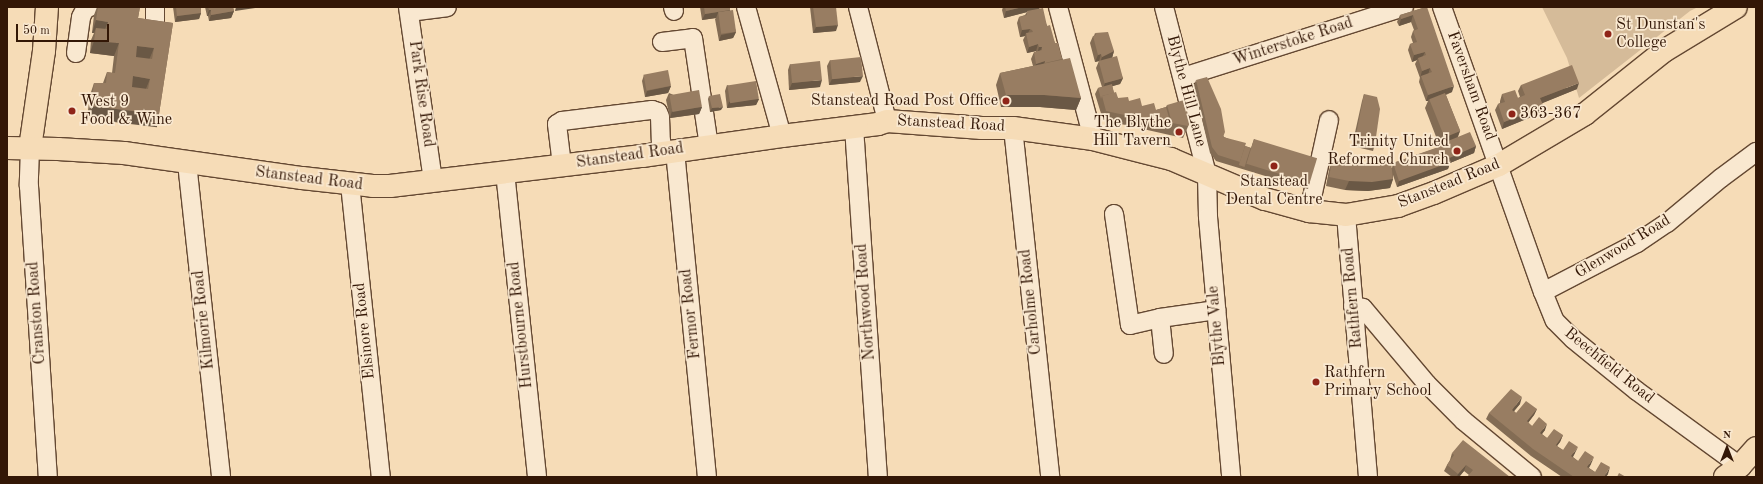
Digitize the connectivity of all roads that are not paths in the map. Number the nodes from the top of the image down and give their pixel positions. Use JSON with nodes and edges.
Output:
{"nodes":[{"id":1,"x":47,"y":7,"type":"edge"},
{"id":2,"x":90,"y":7,"type":"edge"},
{"id":3,"x":447,"y":7,"type":"edge"},
{"id":4,"x":746,"y":7,"type":"edge"},
{"id":5,"x":858,"y":7,"type":"edge"},
{"id":6,"x":1058,"y":7,"type":"edge"},
{"id":7,"x":1164,"y":7,"type":"edge"},
{"id":8,"x":1404,"y":7,"type":"edge"},
{"id":9,"x":1442,"y":7,"type":"edge"},
{"id":10,"x":1736,"y":7,"type":"edge"},
{"id":11,"x":409,"y":9,"type":"edge"},
{"id":12,"x":662,"y":42,"type":"dead end"},
{"id":13,"x":76,"y":53,"type":"dead end"},
{"id":14,"x":1183,"y":77,"type":"junction"},
{"id":15,"x":1329,"y":120,"type":"dead end"},
{"id":16,"x":887,"y":121,"type":"junction"},
{"id":17,"x":854,"y":127,"type":"junction"},
{"id":18,"x":1013,"y":128,"type":"junction"},
{"id":19,"x":782,"y":136,"type":"junction"},
{"id":20,"x":1094,"y":138,"type":"junction"},
{"id":21,"x":709,"y":146,"type":"junction"},
{"id":22,"x":7,"y":148,"type":"edge"},
{"id":23,"x":30,"y":148,"type":"junction"},
{"id":24,"x":669,"y":151,"type":"junction"},
{"id":25,"x":1756,"y":152,"type":"edge"},
{"id":26,"x":187,"y":163,"type":"junction"},
{"id":27,"x":562,"y":165,"type":"junction"},
{"id":28,"x":1499,"y":165,"type":"junction"},
{"id":29,"x":505,"y":172,"type":"junction"},
{"id":30,"x":1207,"y":176,"type":"junction"},
{"id":31,"x":433,"y":182,"type":"junction"},
{"id":32,"x":350,"y":184,"type":"junction"},
{"id":33,"x":1309,"y":211,"type":"junction"},
{"id":34,"x":1114,"y":214,"type":"dead end"},
{"id":35,"x":1346,"y":215,"type":"junction"},
{"id":36,"x":1543,"y":292,"type":"junction"},
{"id":37,"x":1353,"y":306,"type":"junction"},
{"id":38,"x":1216,"y":310,"type":"junction"},
{"id":39,"x":1160,"y":318,"type":"junction"},
{"id":40,"x":1164,"y":354,"type":"dead end"},
{"id":41,"x":1756,"y":448,"type":"edge"},
{"id":42,"x":1732,"y":471,"type":"edge"},
{"id":43,"x":48,"y":477,"type":"edge"},
{"id":44,"x":221,"y":477,"type":"edge"},
{"id":45,"x":381,"y":477,"type":"edge"},
{"id":46,"x":537,"y":477,"type":"edge"},
{"id":47,"x":706,"y":477,"type":"edge"},
{"id":48,"x":878,"y":477,"type":"edge"},
{"id":49,"x":1050,"y":477,"type":"edge"},
{"id":50,"x":1231,"y":477,"type":"edge"},
{"id":51,"x":1368,"y":477,"type":"edge"},
{"id":52,"x":1532,"y":477,"type":"edge"}],
"edges":[{"from":1,"to":23,"type":"main road"},
{"from":2,"to":13,"type":"street"},
{"from":3,"to":11,"type":"street"},
{"from":4,"to":19,"type":"street"},
{"from":5,"to":16,"type":"street"},
{"from":6,"to":20,"type":"street"},
{"from":7,"to":14,"type":"street","name":"Blythe Hill Lane"},
{"from":8,"to":14,"type":"street","name":"Winterstoke Road"},
{"from":9,"to":28,"type":"street","name":"Faversham Road"},
{"from":10,"to":28,"type":"main road","name":"Stanstead Road"},
{"from":11,"to":31,"type":"street","name":"Park Rise Road"},
{"from":12,"to":21,"type":"street"},
{"from":14,"to":30,"type":"street","name":"Blythe Hill Lane"},
{"from":15,"to":33,"type":"street"},
{"from":16,"to":17,"type":"main road","name":"Stanstead Road"},
{"from":16,"to":18,"type":"main road","name":"Stanstead Road"},
{"from":17,"to":19,"type":"main road","name":"Stanstead Road"},
{"from":17,"to":48,"type":"street","name":"Northwood Road"},
{"from":18,"to":20,"type":"main road","name":"Stanstead Road"},
{"from":18,"to":49,"type":"street","name":"Carholme Road"},
{"from":19,"to":21,"type":"main road","name":"Stanstead Road"},
{"from":20,"to":30,"type":"main road","name":"Stanstead Road"},
{"from":21,"to":24,"type":"main road","name":"Stanstead Road"},
{"from":22,"to":23,"type":"main road","name":"Stanstead Road"},
{"from":23,"to":26,"type":"main road","name":"Stanstead Road"},
{"from":23,"to":43,"type":"street","name":"Cranston Road"},
{"from":24,"to":27,"type":"main road","name":"Stanstead Road"},
{"from":24,"to":27,"type":"street","name":"Fermor Road"},
{"from":24,"to":47,"type":"street","name":"Fermor Road"},
{"from":25,"to":36,"type":"street","name":"Glenwood Road"},
{"from":26,"to":32,"type":"main road","name":"Stanstead Road"},
{"from":26,"to":44,"type":"street","name":"Kilmorie Road"},
{"from":27,"to":29,"type":"main road","name":"Stanstead Road"},
{"from":28,"to":35,"type":"main road","name":"Stanstead Road"},
{"from":28,"to":36,"type":"street","name":"Beechfield Road"},
{"from":29,"to":31,"type":"main road","name":"Stanstead Road"},
{"from":29,"to":46,"type":"street","name":"Hurstbourne Road"},
{"from":30,"to":33,"type":"main road","name":"Stanstead Road"},
{"from":30,"to":38,"type":"street","name":"Blythe Vale"},
{"from":31,"to":32,"type":"main road","name":"Stanstead Road"},
{"from":32,"to":45,"type":"street","name":"Elsinore Road"},
{"from":33,"to":35,"type":"main road","name":"Stanstead Road"},
{"from":34,"to":39,"type":"street"},
{"from":35,"to":37,"type":"street","name":"Rathfern Road"},
{"from":36,"to":42,"type":"street","name":"Beechfield Road"},
{"from":37,"to":51,"type":"street","name":"Rathfern Road"},
{"from":37,"to":52,"type":"street"},
{"from":38,"to":39,"type":"street"},
{"from":38,"to":50,"type":"street","name":"Blythe Vale"},
{"from":39,"to":40,"type":"street"},
{"from":41,"to":42,"type":"main road"}]}
